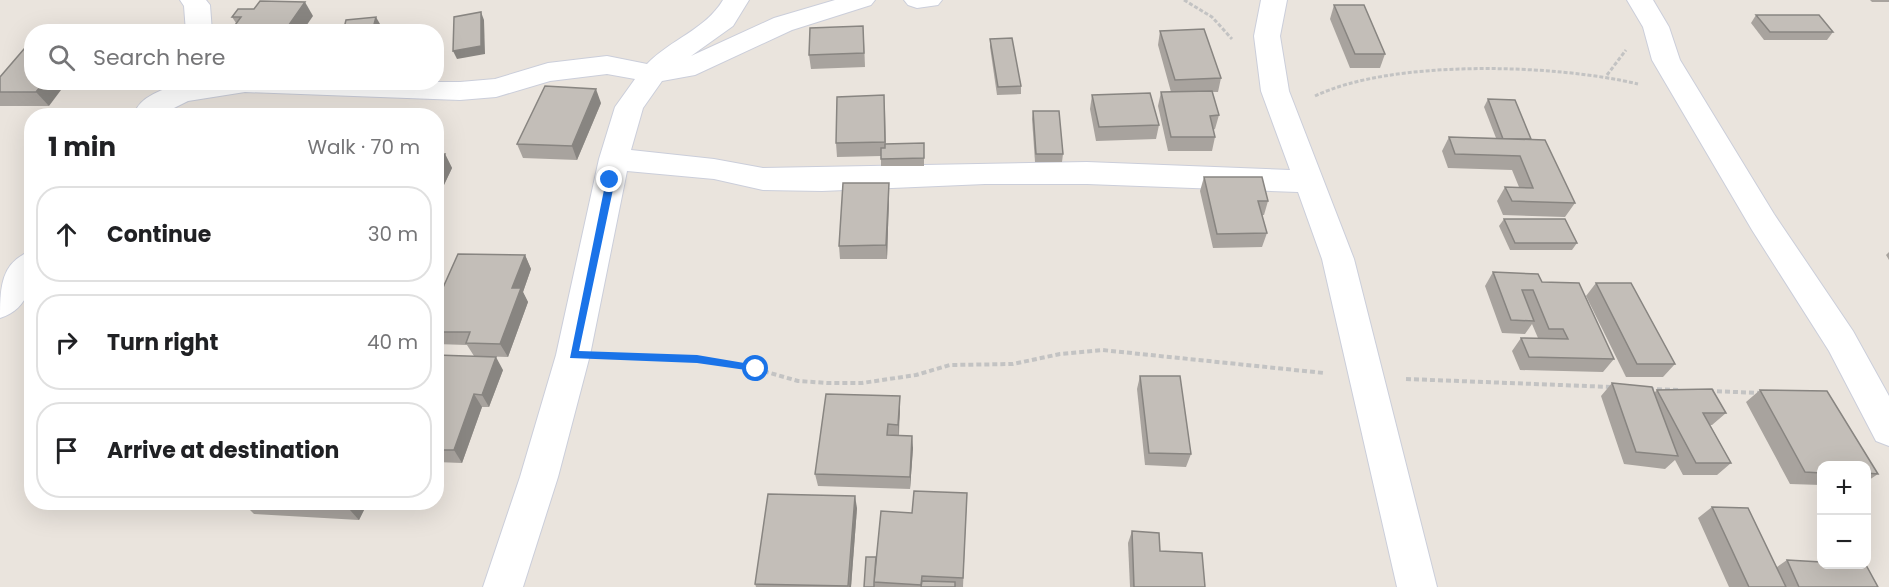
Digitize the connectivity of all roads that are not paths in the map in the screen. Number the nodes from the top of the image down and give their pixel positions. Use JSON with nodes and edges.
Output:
{"nodes":[{"id":1,"x":194,"y":0,"type":"edge"},
{"id":2,"x":736,"y":0,"type":"edge"},
{"id":3,"x":862,"y":0,"type":"edge"},
{"id":4,"x":917,"y":0,"type":"edge"},
{"id":5,"x":929,"y":0,"type":"edge"},
{"id":6,"x":1274,"y":0,"type":"edge"},
{"id":7,"x":1640,"y":0,"type":"edge"},
{"id":8,"x":198,"y":24,"type":"edge"},
{"id":9,"x":652,"y":74,"type":"junction"},
{"id":10,"x":166,"y":90,"type":"edge"},
{"id":11,"x":198,"y":90,"type":"edge"},
{"id":12,"x":432,"y":90,"type":"edge"},
{"id":13,"x":151,"y":108,"type":"edge"},
{"id":14,"x":155,"y":108,"type":"edge"},
{"id":15,"x":614,"y":159,"type":"junction"},
{"id":16,"x":1310,"y":182,"type":"junction"},
{"id":17,"x":24,"y":274,"type":"edge"},
{"id":18,"x":0,"y":305,"type":"edge"},
{"id":19,"x":1889,"y":430,"type":"edge"},
{"id":20,"x":503,"y":587,"type":"edge"},
{"id":21,"x":1417,"y":587,"type":"edge"}],
"edges":[{"from":1,"to":8,"type":"street"},
{"from":2,"to":9,"type":"street"},
{"from":3,"to":9,"type":"street"},
{"from":4,"to":5,"type":"street"},
{"from":6,"to":16,"type":"street"},
{"from":7,"to":19,"type":"street"},
{"from":9,"to":12,"type":"street"},
{"from":9,"to":15,"type":"street"},
{"from":10,"to":13,"type":"street"},
{"from":11,"to":14,"type":"street"},
{"from":15,"to":16,"type":"street"},
{"from":15,"to":20,"type":"street"},
{"from":16,"to":21,"type":"street"},
{"from":17,"to":18,"type":"street"}]}
